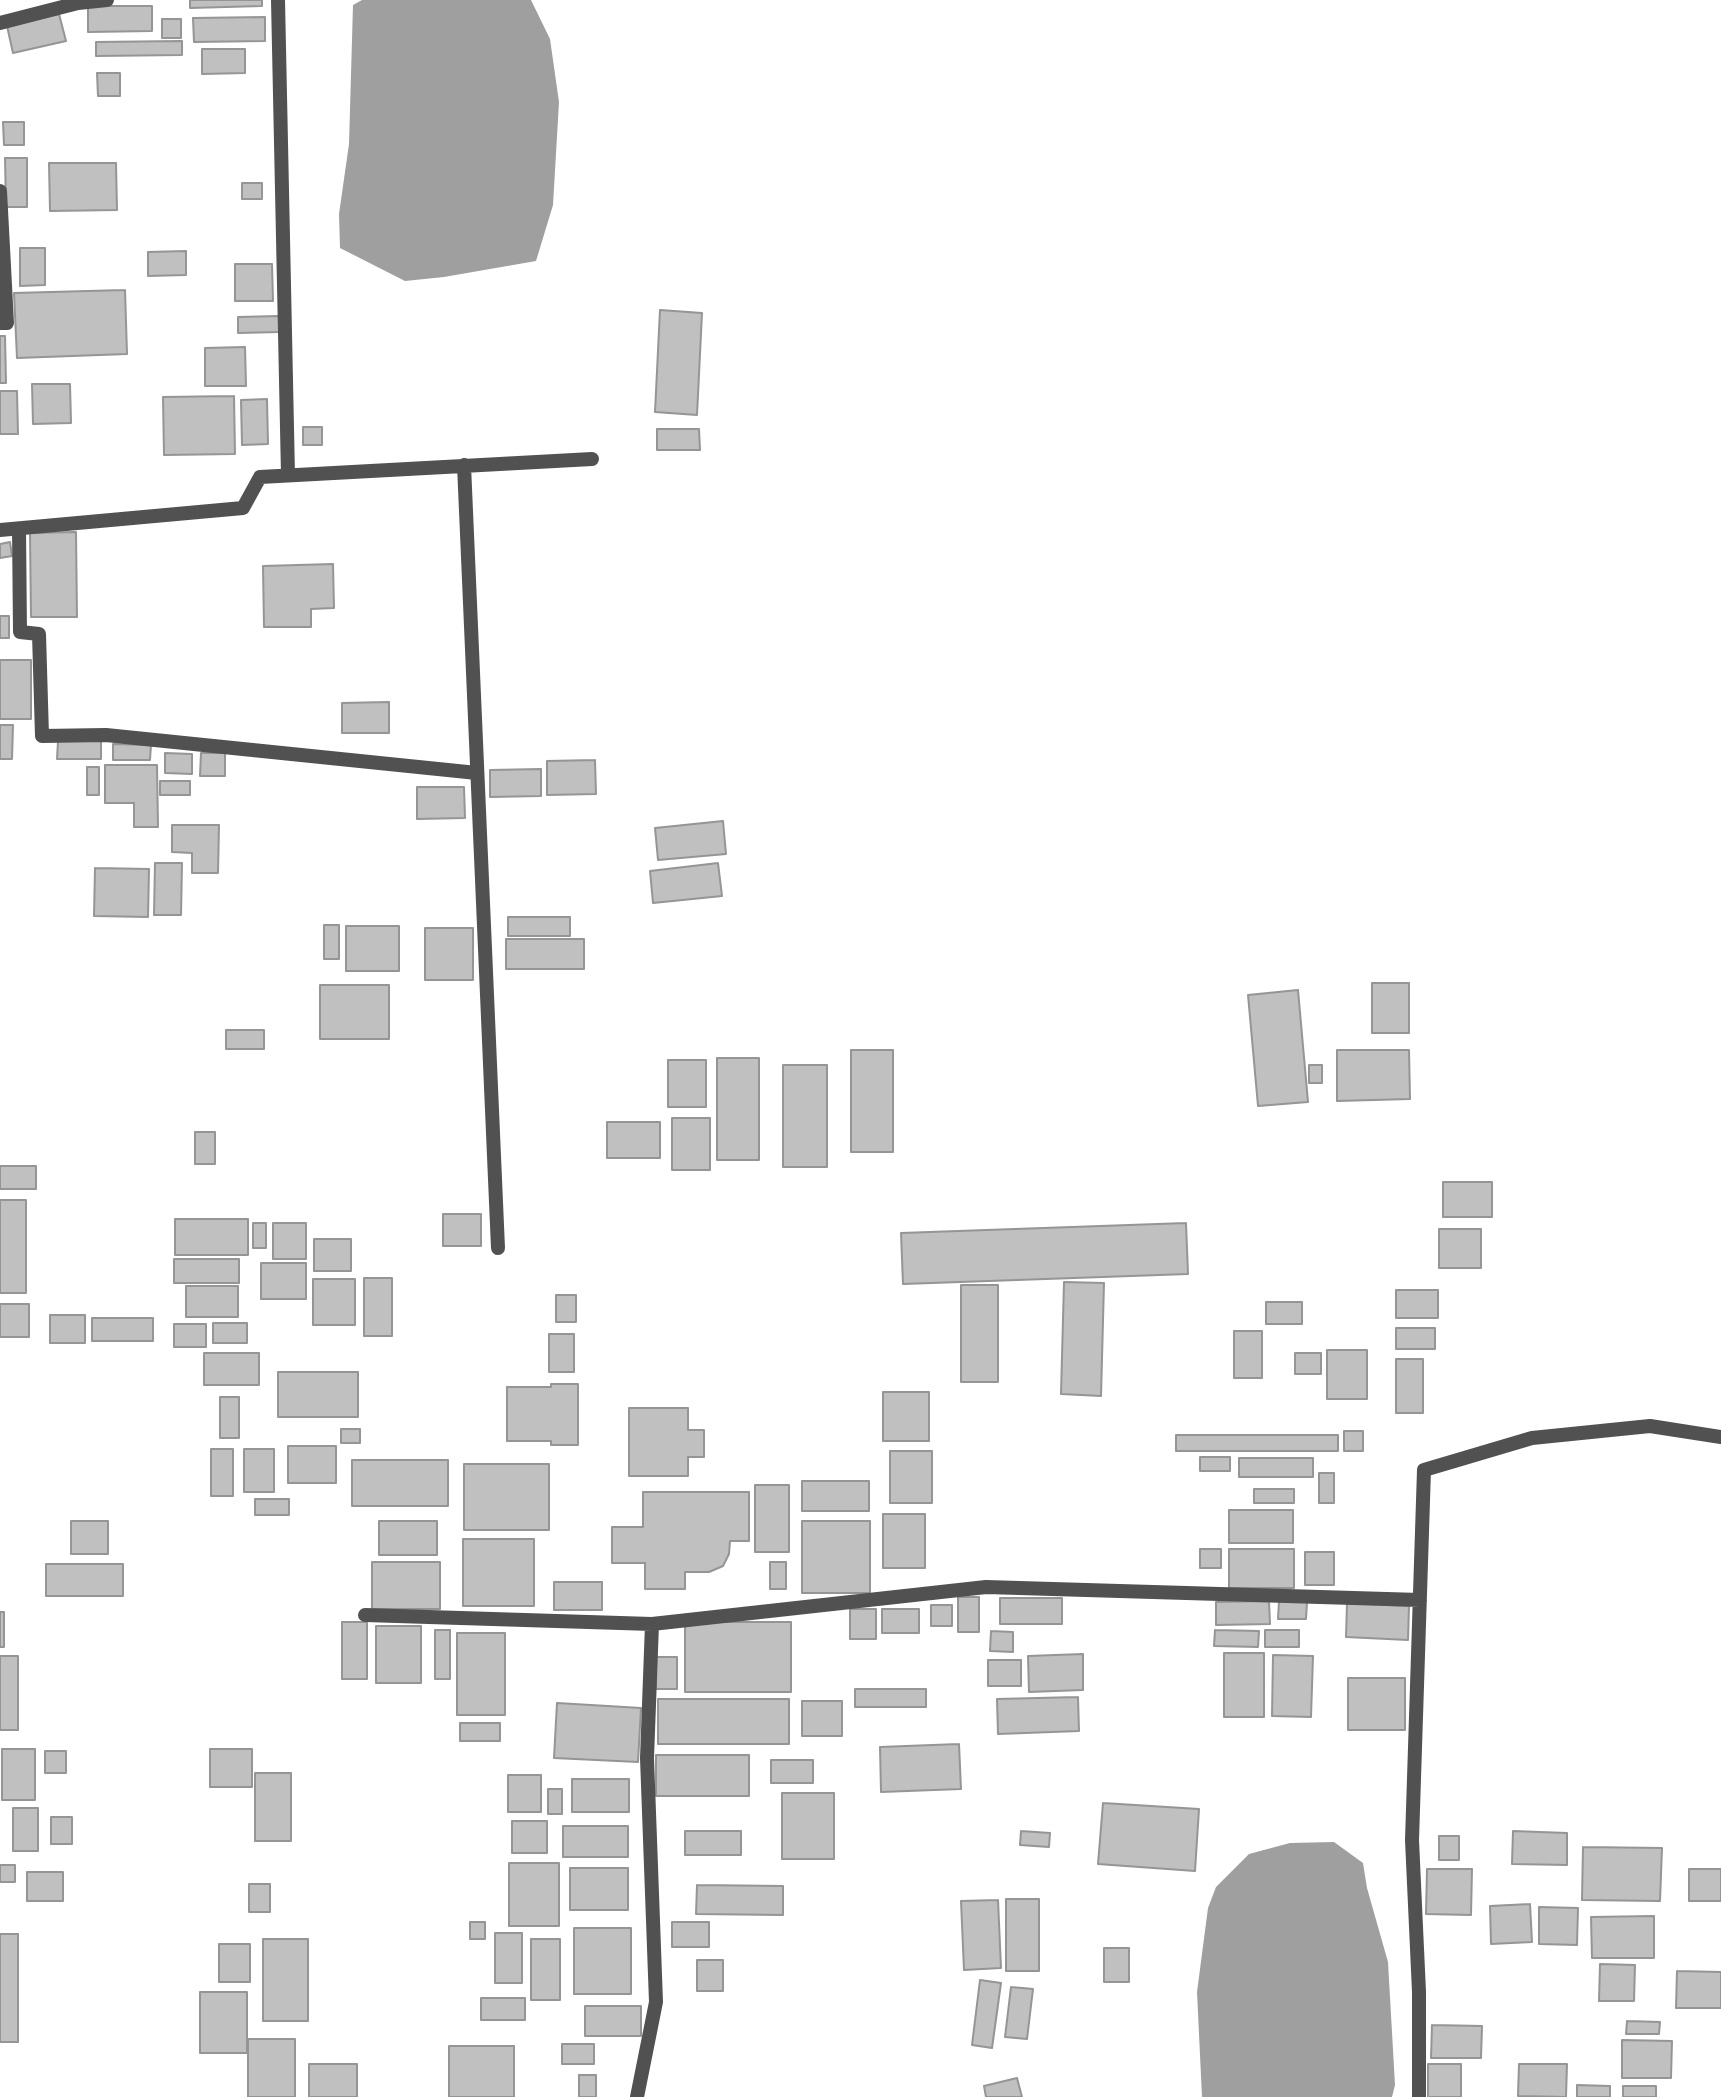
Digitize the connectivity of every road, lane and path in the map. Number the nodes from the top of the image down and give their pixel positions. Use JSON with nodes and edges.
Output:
{"nodes":[{"id":1,"x":107,"y":0,"type":"edge"},
{"id":2,"x":278,"y":0,"type":"edge"},
{"id":3,"x":0,"y":23,"type":"edge"},
{"id":4,"x":0,"y":191,"type":"edge"},
{"id":5,"x":0,"y":323,"type":"edge"},
{"id":6,"x":592,"y":459,"type":"dead end"},
{"id":7,"x":464,"y":466,"type":"junction"},
{"id":8,"x":289,"y":475,"type":"junction"},
{"id":9,"x":19,"y":529,"type":"junction"},
{"id":10,"x":0,"y":530,"type":"edge"},
{"id":11,"x":477,"y":773,"type":"junction"},
{"id":12,"x":498,"y":1248,"type":"dead end"},
{"id":13,"x":1721,"y":1437,"type":"edge"},
{"id":14,"x":1420,"y":1600,"type":"junction"},
{"id":15,"x":365,"y":1615,"type":"dead end"},
{"id":16,"x":652,"y":1624,"type":"junction"},
{"id":17,"x":636,"y":2097,"type":"edge"},
{"id":18,"x":1419,"y":2097,"type":"edge"}],
"edges":[{"from":1,"to":3,"type":"street"},
{"from":2,"to":8,"type":"street"},
{"from":4,"to":5,"type":"street"},
{"from":6,"to":7,"type":"street"},
{"from":7,"to":8,"type":"street"},
{"from":7,"to":11,"type":"street"},
{"from":8,"to":9,"type":"street"},
{"from":9,"to":10,"type":"street"},
{"from":9,"to":11,"type":"street"},
{"from":11,"to":12,"type":"street"},
{"from":13,"to":14,"type":"street"},
{"from":14,"to":16,"type":"street"},
{"from":14,"to":18,"type":"street"},
{"from":15,"to":16,"type":"street"},
{"from":16,"to":17,"type":"street"}]}
